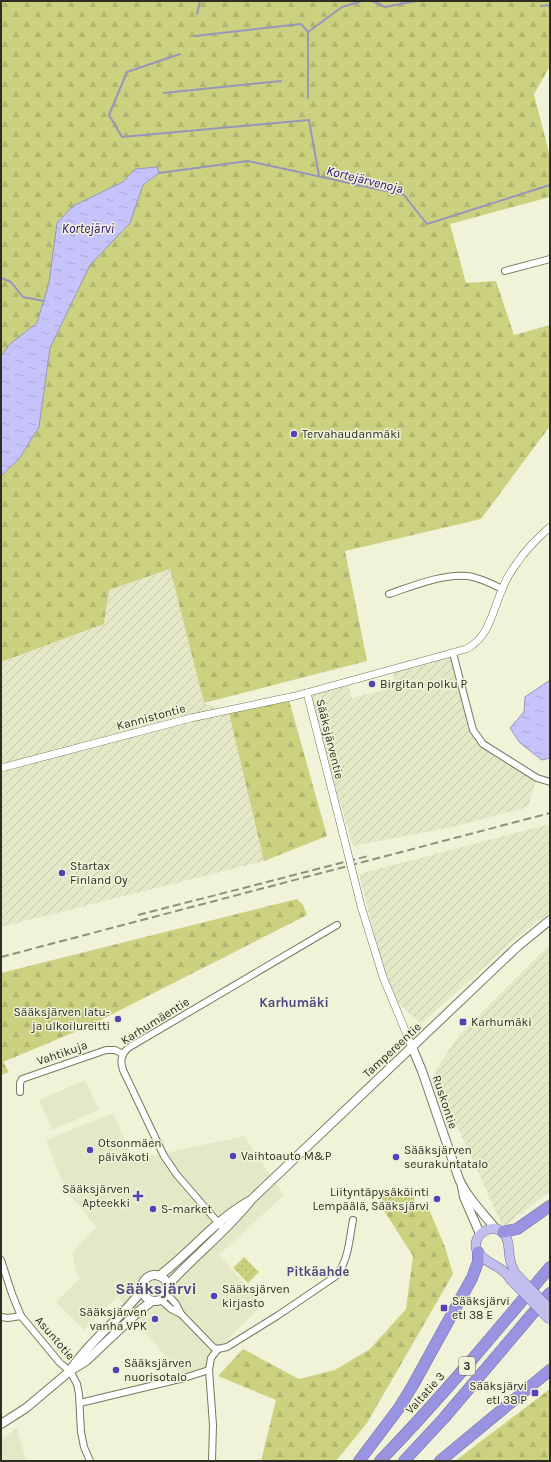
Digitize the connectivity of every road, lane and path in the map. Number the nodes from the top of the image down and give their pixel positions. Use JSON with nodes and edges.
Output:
{"nodes":[{"id":1,"x":550,"y":259,"type":"edge"},
{"id":2,"x":505,"y":272,"type":"dead end"},
{"id":3,"x":550,"y":527,"type":"edge"},
{"id":4,"x":502,"y":589,"type":"junction"},
{"id":5,"x":389,"y":594,"type":"dead end"},
{"id":6,"x":453,"y":653,"type":"junction"},
{"id":7,"x":307,"y":692,"type":"junction"},
{"id":8,"x":1,"y":768,"type":"edge"},
{"id":9,"x":550,"y":782,"type":"edge"},
{"id":10,"x":550,"y":920,"type":"edge"},
{"id":11,"x":337,"y":925,"type":"dead end"},
{"id":12,"x":412,"y":1047,"type":"junction"},
{"id":13,"x":123,"y":1054,"type":"junction"},
{"id":14,"x":20,"y":1092,"type":"dead end"},
{"id":15,"x":462,"y":1186,"type":"junction"},
{"id":16,"x":252,"y":1199,"type":"junction"},
{"id":17,"x":550,"y":1206,"type":"edge"},
{"id":18,"x":353,"y":1220,"type":"dead end"},
{"id":19,"x":218,"y":1223,"type":"junction"},
{"id":20,"x":224,"y":1230,"type":"junction"},
{"id":21,"x":499,"y":1230,"type":"junction"},
{"id":22,"x":480,"y":1234,"type":"junction"},
{"id":23,"x":478,"y":1252,"type":"junction"},
{"id":24,"x":1,"y":1260,"type":"edge"},
{"id":25,"x":550,"y":1267,"type":"edge"},
{"id":26,"x":159,"y":1276,"type":"junction"},
{"id":27,"x":513,"y":1276,"type":"junction"},
{"id":28,"x":168,"y":1285,"type":"junction"},
{"id":29,"x":142,"y":1290,"type":"junction"},
{"id":30,"x":550,"y":1293,"type":"edge"},
{"id":31,"x":160,"y":1298,"type":"junction"},
{"id":32,"x":550,"y":1309,"type":"edge"},
{"id":33,"x":21,"y":1316,"type":"junction"},
{"id":34,"x":1,"y":1317,"type":"edge"},
{"id":35,"x":550,"y":1320,"type":"edge"},
{"id":36,"x":218,"y":1349,"type":"junction"},
{"id":37,"x":209,"y":1370,"type":"junction"},
{"id":38,"x":550,"y":1370,"type":"edge"},
{"id":39,"x":70,"y":1371,"type":"junction"},
{"id":40,"x":80,"y":1403,"type":"junction"},
{"id":41,"x":1,"y":1424,"type":"edge"},
{"id":42,"x":90,"y":1461,"type":"edge"},
{"id":43,"x":212,"y":1461,"type":"edge"},
{"id":44,"x":359,"y":1461,"type":"edge"},
{"id":45,"x":380,"y":1461,"type":"edge"},
{"id":46,"x":404,"y":1461,"type":"edge"},
{"id":47,"x":440,"y":1461,"type":"edge"}],
"edges":[{"from":1,"to":2,"type":"street"},
{"from":3,"to":4,"type":"street","name":"Sääksjärventie"},
{"from":4,"to":5,"type":"street"},
{"from":4,"to":6,"type":"street","name":"Sääksjärventie"},
{"from":6,"to":7,"type":"street","name":"Sääksjärventie"},
{"from":6,"to":9,"type":"street"},
{"from":7,"to":8,"type":"street","name":"Kannistontie"},
{"from":7,"to":12,"type":"street","name":"Sääksjärventie","bridge":true},
{"from":10,"to":12,"type":"main road","name":"Tampereentie"},
{"from":11,"to":13,"type":"street","name":"Karhumäentie"},
{"from":12,"to":15,"type":"main road","name":"Ruskontie"},
{"from":12,"to":16,"type":"main road","name":"Tampereentie"},
{"from":13,"to":14,"type":"street","name":"Vahtikuja"},
{"from":13,"to":19,"type":"street","name":"Karhumäentie"},
{"from":15,"to":21,"type":"main road","name":"Ruskontie"},
{"from":15,"to":22,"type":"main road","name":"Ruskontie"},
{"from":16,"to":19,"type":"main road","name":"Tampereentie"},
{"from":16,"to":20,"type":"main road","name":"Tampereentie"},
{"from":17,"to":21,"type":"highway"},
{"from":18,"to":36,"type":"street"},
{"from":19,"to":20,"type":"street","name":"Karhumäentie"},
{"from":19,"to":26,"type":"main road","name":"Tampereentie"},
{"from":20,"to":28,"type":"main road","name":"Tampereentie"},
{"from":21,"to":22,"type":"main road"},
{"from":21,"to":27,"type":"main road"},
{"from":22,"to":23,"type":"main road"},
{"from":23,"to":27,"type":"main road"},
{"from":23,"to":44,"type":"highway"},
{"from":24,"to":33,"type":"street"},
{"from":25,"to":45,"type":"highway","name":"Valtatie 3","number":"3"},
{"from":26,"to":28,"type":"main road"},
{"from":26,"to":29,"type":"main road"},
{"from":27,"to":32,"type":"main road","bridge":true},
{"from":27,"to":35,"type":"main road","bridge":true},
{"from":28,"to":31,"type":"main road"},
{"from":29,"to":31,"type":"main road"},
{"from":29,"to":39,"type":"main road"},
{"from":30,"to":46,"type":"highway","number":"3"},
{"from":31,"to":36,"type":"street"},
{"from":31,"to":39,"type":"main road"},
{"from":33,"to":34,"type":"street","name":"Asuntotie"},
{"from":33,"to":39,"type":"street","name":"Asuntotie"},
{"from":36,"to":37,"type":"street"},
{"from":37,"to":40,"type":"street"},
{"from":37,"to":43,"type":"street"},
{"from":38,"to":47,"type":"highway"},
{"from":39,"to":40,"type":"street"},
{"from":39,"to":41,"type":"main road"},
{"from":40,"to":42,"type":"street"}]}
